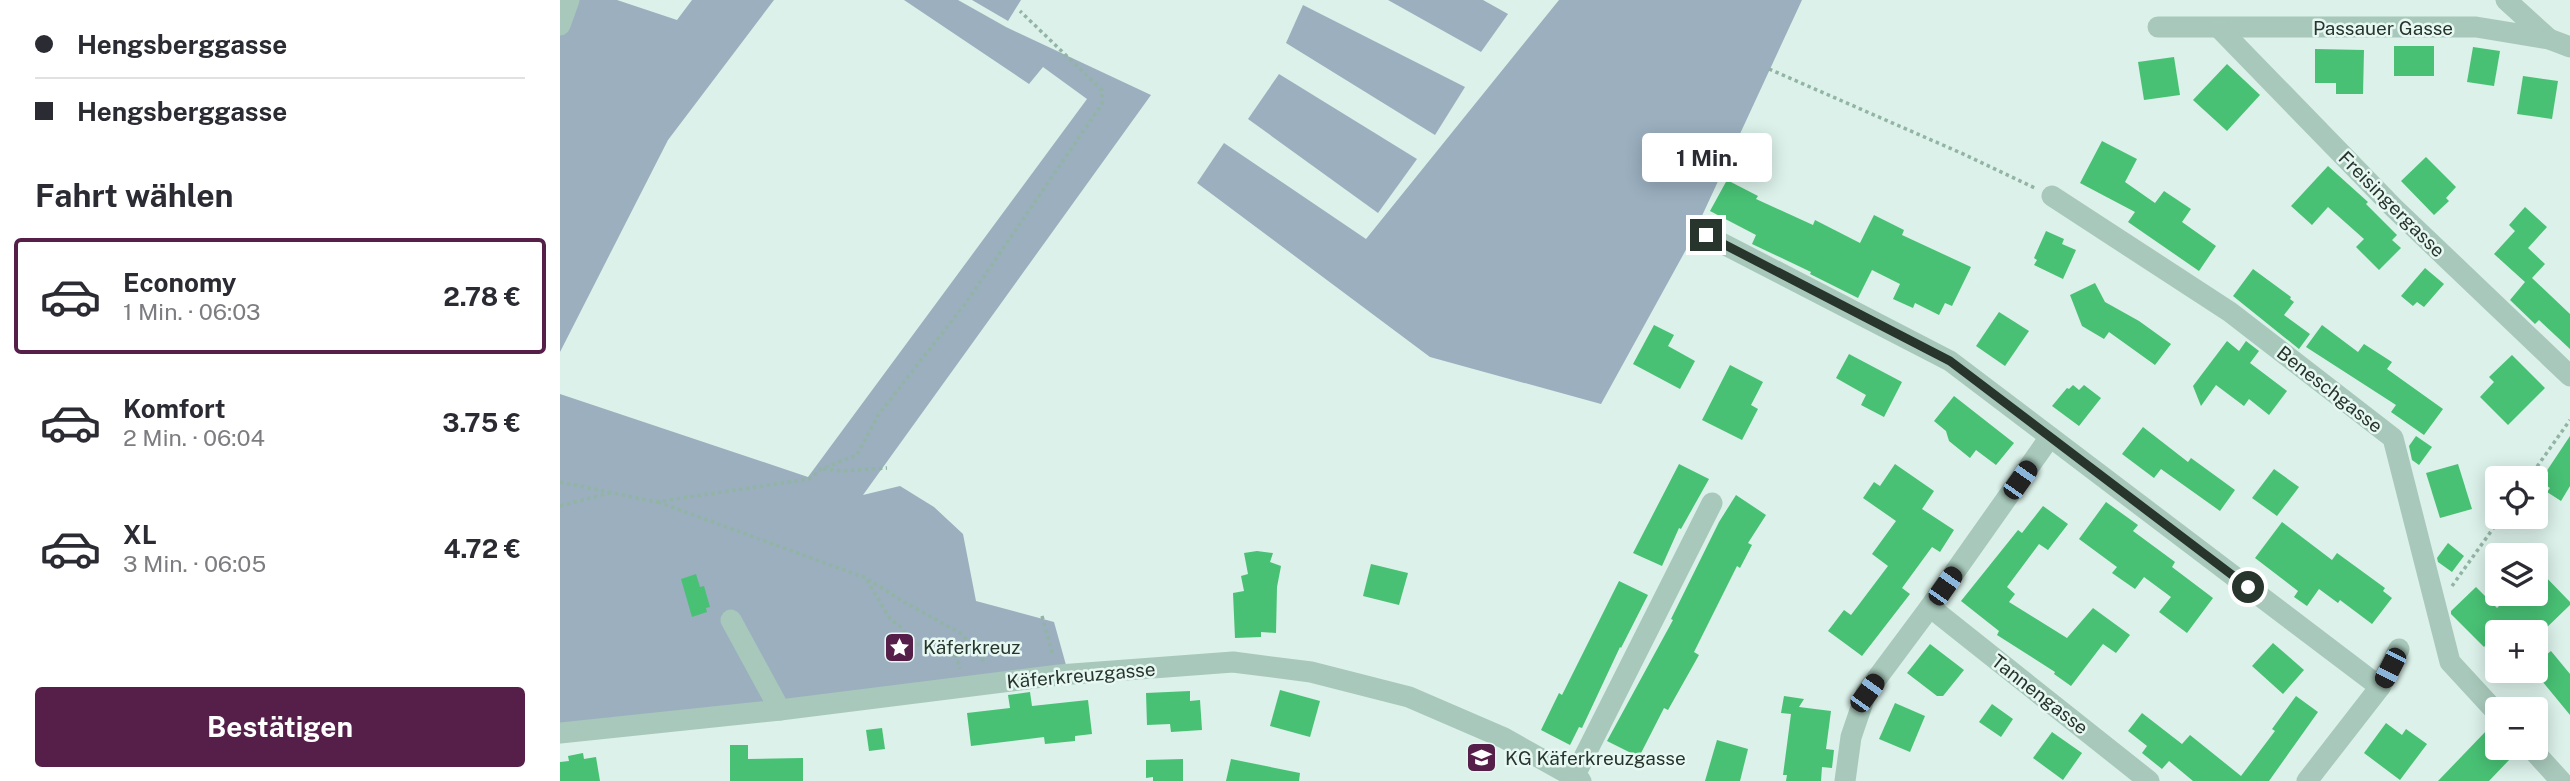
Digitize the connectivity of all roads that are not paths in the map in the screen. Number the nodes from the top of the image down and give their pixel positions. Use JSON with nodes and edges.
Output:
{"nodes":[{"id":1,"x":569,"y":0,"type":"edge"},
{"id":2,"x":2506,"y":0,"type":"edge"},
{"id":3,"x":560,"y":25,"type":"edge"},
{"id":4,"x":2158,"y":27,"type":"dead end"},
{"id":5,"x":2219,"y":28,"type":"junction"},
{"id":6,"x":2549,"y":40,"type":"junction"},
{"id":7,"x":2570,"y":47,"type":"edge"},
{"id":8,"x":2052,"y":196,"type":"road end"},
{"id":9,"x":1706,"y":235,"type":"dead end"},
{"id":10,"x":2570,"y":376,"type":"edge"},
{"id":11,"x":2050,"y":437,"type":"junction"},
{"id":12,"x":1712,"y":503,"type":"dead end"},
{"id":13,"x":1930,"y":607,"type":"junction"},
{"id":14,"x":731,"y":620,"type":"dead end"},
{"id":15,"x":2399,"y":649,"type":"dead end"},
{"id":16,"x":2380,"y":687,"type":"junction"},
{"id":17,"x":2485,"y":700,"type":"edge"},
{"id":18,"x":780,"y":710,"type":"junction"},
{"id":19,"x":560,"y":733,"type":"edge"},
{"id":20,"x":2542,"y":760,"type":"edge"},
{"id":21,"x":1577,"y":779,"type":"edge"},
{"id":22,"x":1845,"y":781,"type":"edge"},
{"id":23,"x":2149,"y":781,"type":"edge"},
{"id":24,"x":2307,"y":781,"type":"edge"},
{"id":25,"x":2561,"y":781,"type":"edge"}],
"edges":[{"from":1,"to":3,"type":"street"},
{"from":2,"to":6,"type":"street"},
{"from":4,"to":5,"type":"street","name":"Passauer Gasse"},
{"from":5,"to":6,"type":"street","name":"Passauer Gasse"},
{"from":5,"to":10,"type":"street","name":"Freisingergasse"},
{"from":6,"to":7,"type":"street","name":"Passauer Gasse"},
{"from":8,"to":17,"type":"street","name":"Beneschgasse"},
{"from":9,"to":11,"type":"street"},
{"from":11,"to":13,"type":"street"},
{"from":11,"to":16,"type":"street"},
{"from":12,"to":21,"type":"street"},
{"from":13,"to":22,"type":"street"},
{"from":13,"to":23,"type":"street","name":"Tannengasse"},
{"from":14,"to":18,"type":"street"},
{"from":15,"to":16,"type":"street"},
{"from":16,"to":24,"type":"street"},
{"from":18,"to":19,"type":"street","name":"Käferkreuzgasse"},
{"from":18,"to":21,"type":"street","name":"Käferkreuzgasse"},
{"from":20,"to":25,"type":"street"}]}
